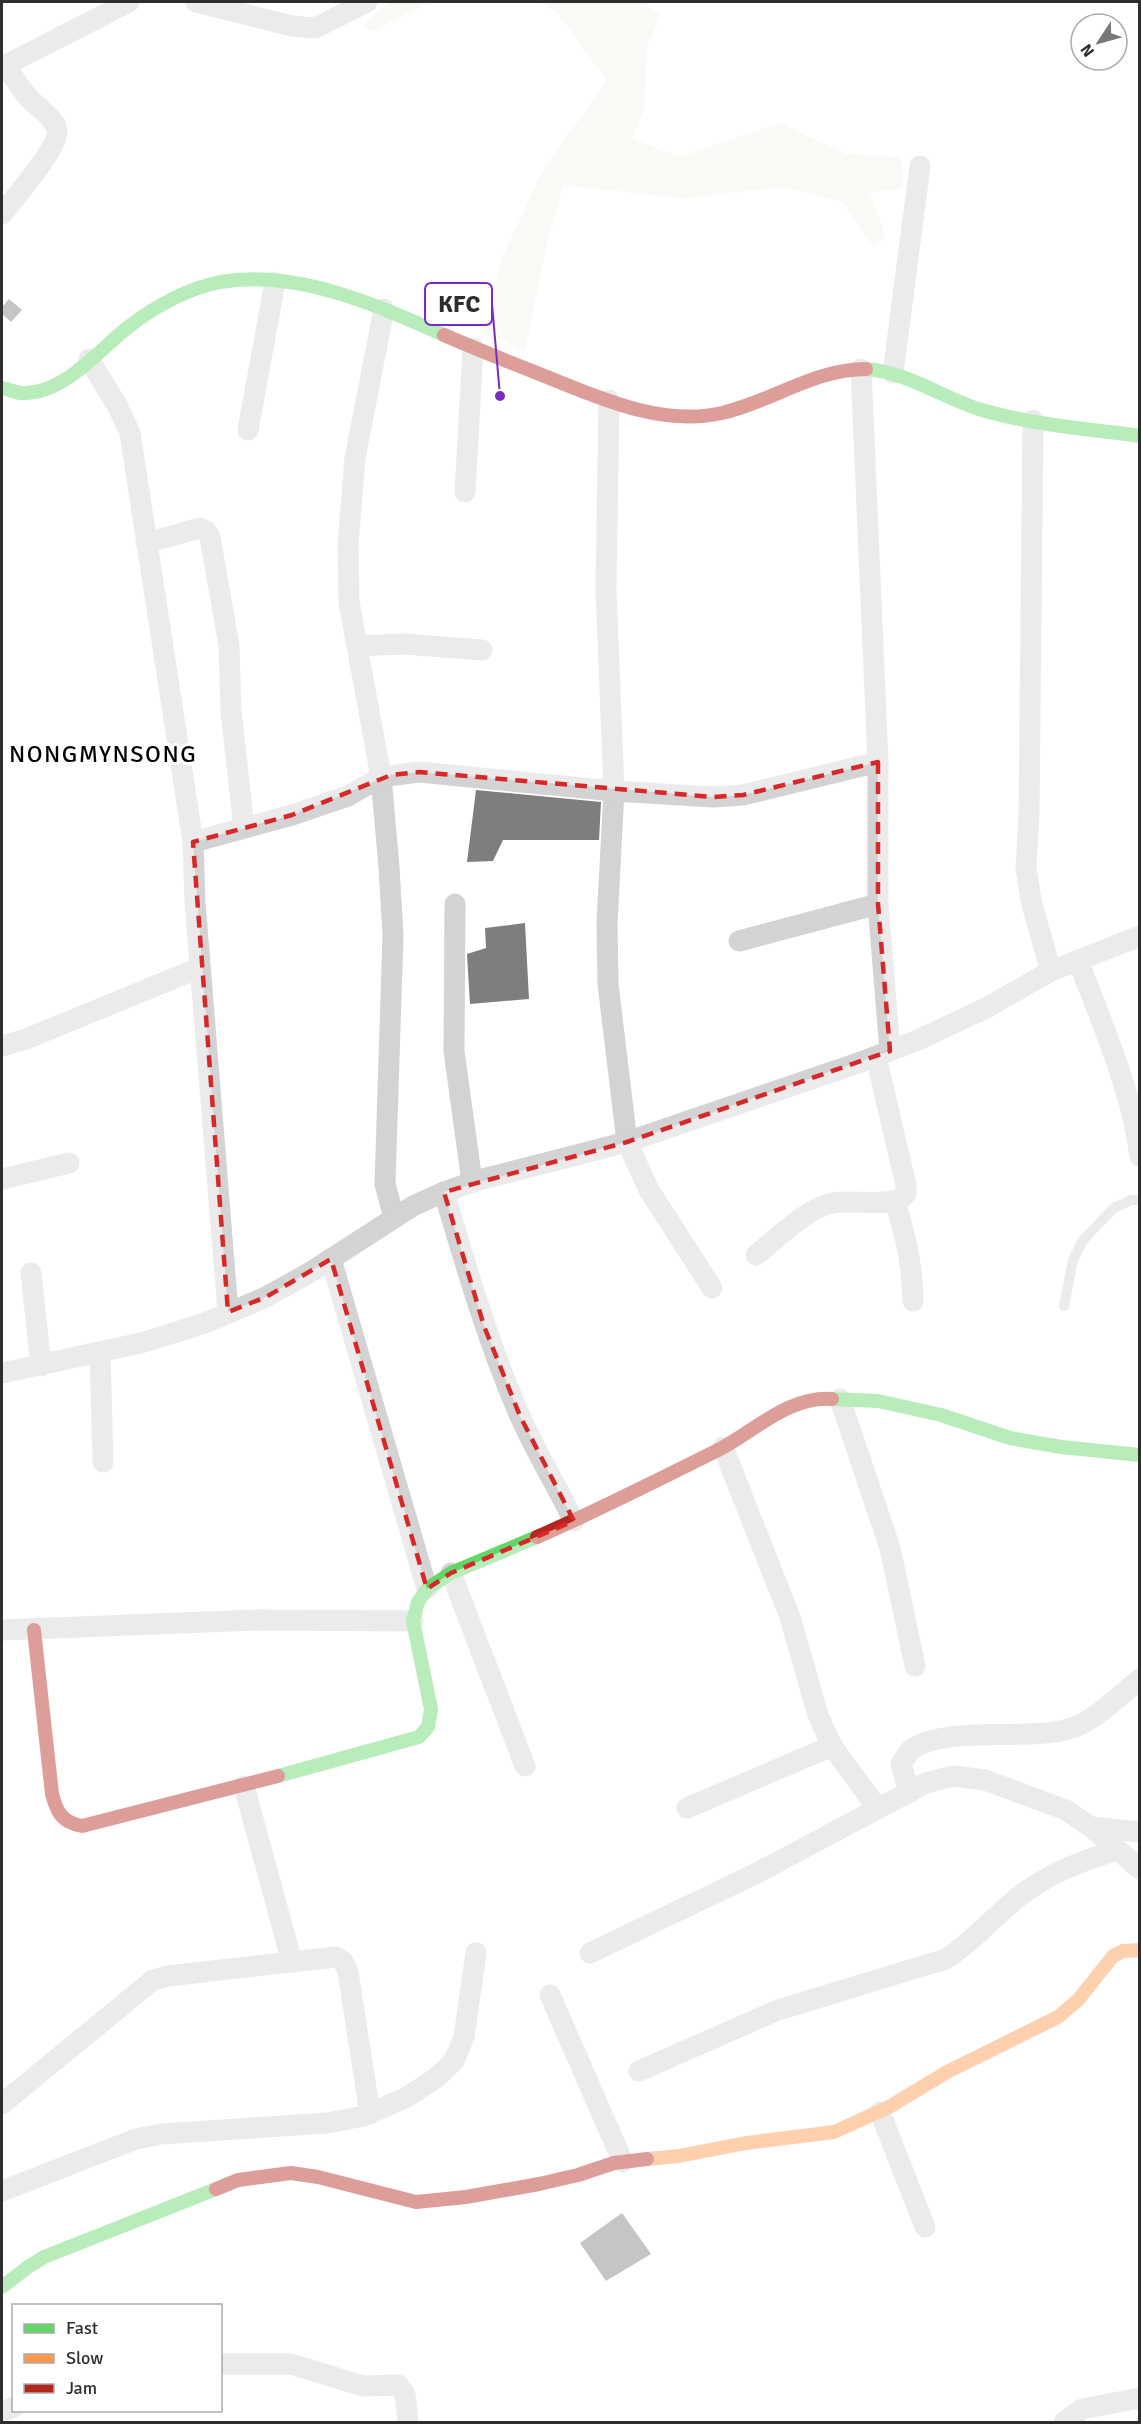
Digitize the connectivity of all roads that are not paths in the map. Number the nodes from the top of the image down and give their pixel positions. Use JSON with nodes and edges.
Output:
{"nodes":[{"id":1,"x":129,"y":2,"type":"edge"},
{"id":2,"x":196,"y":2,"type":"edge"},
{"id":3,"x":368,"y":2,"type":"edge"},
{"id":4,"x":3,"y":66,"type":"edge"},
{"id":5,"x":920,"y":166,"type":"dead end"},
{"id":6,"x":2,"y":214,"type":"edge"},
{"id":7,"x":275,"y":282,"type":"junction"},
{"id":8,"x":384,"y":309,"type":"junction"},
{"id":9,"x":473,"y":348,"type":"junction"},
{"id":10,"x":89,"y":359,"type":"junction"},
{"id":11,"x":861,"y":369,"type":"junction"},
{"id":12,"x":893,"y":373,"type":"junction"},
{"id":13,"x":2,"y":388,"type":"edge"},
{"id":14,"x":609,"y":400,"type":"junction"},
{"id":15,"x":1034,"y":420,"type":"junction"},
{"id":16,"x":248,"y":430,"type":"dead end"},
{"id":17,"x":1140,"y":436,"type":"edge"},
{"id":18,"x":465,"y":492,"type":"dead end"},
{"id":19,"x":146,"y":543,"type":"junction"},
{"id":20,"x":357,"y":645,"type":"junction"},
{"id":21,"x":482,"y":650,"type":"dead end"},
{"id":22,"x":878,"y":762,"type":"junction"},
{"id":23,"x":381,"y":777,"type":"junction"},
{"id":24,"x":614,"y":790,"type":"junction"},
{"id":25,"x":244,"y":828,"type":"junction"},
{"id":26,"x":193,"y":842,"type":"junction"},
{"id":27,"x":455,"y":904,"type":"dead end"},
{"id":28,"x":878,"y":904,"type":"junction"},
{"id":29,"x":1140,"y":936,"type":"edge"},
{"id":30,"x":739,"y":941,"type":"dead end"},
{"id":31,"x":1078,"y":960,"type":"junction"},
{"id":32,"x":200,"y":968,"type":"junction"},
{"id":33,"x":1051,"y":971,"type":"junction"},
{"id":34,"x":2,"y":1046,"type":"edge"},
{"id":35,"x":883,"y":1054,"type":"junction"},
{"id":36,"x":627,"y":1142,"type":"junction"},
{"id":37,"x":1140,"y":1156,"type":"edge"},
{"id":38,"x":69,"y":1163,"type":"dead end"},
{"id":39,"x":2,"y":1179,"type":"edge"},
{"id":40,"x":472,"y":1182,"type":"junction"},
{"id":41,"x":444,"y":1192,"type":"junction"},
{"id":42,"x":1140,"y":1200,"type":"edge"},
{"id":43,"x":895,"y":1201,"type":"junction"},
{"id":44,"x":394,"y":1218,"type":"junction"},
{"id":45,"x":756,"y":1255,"type":"dead end"},
{"id":46,"x":331,"y":1259,"type":"junction"},
{"id":47,"x":31,"y":1273,"type":"dead end"},
{"id":48,"x":712,"y":1288,"type":"dead end"},
{"id":49,"x":913,"y":1301,"type":"dead end"},
{"id":50,"x":1064,"y":1306,"type":"dead end"},
{"id":51,"x":228,"y":1312,"type":"junction"},
{"id":52,"x":100,"y":1352,"type":"junction"},
{"id":53,"x":40,"y":1366,"type":"junction"},
{"id":54,"x":2,"y":1373,"type":"edge"},
{"id":55,"x":840,"y":1399,"type":"junction"},
{"id":56,"x":723,"y":1446,"type":"junction"},
{"id":57,"x":1140,"y":1455,"type":"edge"},
{"id":58,"x":104,"y":1462,"type":"dead end"},
{"id":59,"x":574,"y":1521,"type":"junction"},
{"id":60,"x":451,"y":1573,"type":"junction"},
{"id":61,"x":428,"y":1589,"type":"junction"},
{"id":62,"x":413,"y":1621,"type":"junction"},
{"id":63,"x":2,"y":1630,"type":"edge"},
{"id":64,"x":34,"y":1630,"type":"junction"},
{"id":65,"x":915,"y":1666,"type":"dead end"},
{"id":66,"x":1140,"y":1679,"type":"edge"},
{"id":67,"x":832,"y":1746,"type":"junction"},
{"id":68,"x":525,"y":1766,"type":"dead end"},
{"id":69,"x":244,"y":1786,"type":"junction"},
{"id":70,"x":909,"y":1792,"type":"junction"},
{"id":71,"x":687,"y":1808,"type":"dead end"},
{"id":72,"x":878,"y":1809,"type":"junction"},
{"id":73,"x":1091,"y":1827,"type":"junction"},
{"id":74,"x":1140,"y":1832,"type":"edge"},
{"id":75,"x":1117,"y":1850,"type":"junction"},
{"id":76,"x":1140,"y":1869,"type":"edge"},
{"id":77,"x":1140,"y":1950,"type":"edge"},
{"id":78,"x":476,"y":1953,"type":"dead end"},
{"id":79,"x":590,"y":1953,"type":"dead end"},
{"id":80,"x":292,"y":1962,"type":"junction"},
{"id":81,"x":550,"y":1995,"type":"dead end"},
{"id":82,"x":639,"y":2071,"type":"dead end"},
{"id":83,"x":2,"y":2104,"type":"edge"},
{"id":84,"x":880,"y":2112,"type":"junction"},
{"id":85,"x":370,"y":2114,"type":"junction"},
{"id":86,"x":623,"y":2162,"type":"junction"},
{"id":87,"x":2,"y":2192,"type":"edge"},
{"id":88,"x":925,"y":2227,"type":"dead end"},
{"id":89,"x":2,"y":2287,"type":"edge"},
{"id":90,"x":222,"y":2364,"type":"edge"},
{"id":91,"x":1140,"y":2398,"type":"edge"},
{"id":92,"x":408,"y":2422,"type":"edge"},
{"id":93,"x":1064,"y":2422,"type":"edge"}],
"edges":[{"from":1,"to":4,"type":"street"},
{"from":2,"to":3,"type":"street"},
{"from":4,"to":6,"type":"street"},
{"from":5,"to":12,"type":"street"},
{"from":7,"to":8,"type":"street"},
{"from":7,"to":10,"type":"street"},
{"from":7,"to":16,"type":"street"},
{"from":8,"to":9,"type":"street"},
{"from":8,"to":20,"type":"street"},
{"from":9,"to":14,"type":"street"},
{"from":9,"to":18,"type":"street"},
{"from":10,"to":13,"type":"street"},
{"from":10,"to":19,"type":"street"},
{"from":11,"to":12,"type":"street"},
{"from":11,"to":14,"type":"street"},
{"from":11,"to":22,"type":"street"},
{"from":12,"to":15,"type":"street"},
{"from":14,"to":24,"type":"street"},
{"from":15,"to":17,"type":"street"},
{"from":15,"to":33,"type":"street"},
{"from":19,"to":25,"type":"street"},
{"from":19,"to":26,"type":"street"},
{"from":20,"to":21,"type":"street"},
{"from":20,"to":23,"type":"street"},
{"from":22,"to":24,"type":"street"},
{"from":22,"to":28,"type":"street"},
{"from":23,"to":24,"type":"street"},
{"from":23,"to":25,"type":"street"},
{"from":23,"to":44,"type":"street"},
{"from":24,"to":36,"type":"street"},
{"from":25,"to":26,"type":"street"},
{"from":26,"to":32,"type":"street"},
{"from":27,"to":40,"type":"street"},
{"from":28,"to":30,"type":"street"},
{"from":28,"to":35,"type":"street"},
{"from":29,"to":31,"type":"street"},
{"from":31,"to":33,"type":"street"},
{"from":31,"to":37,"type":"street"},
{"from":32,"to":34,"type":"street"},
{"from":32,"to":51,"type":"street"},
{"from":33,"to":35,"type":"street"},
{"from":35,"to":36,"type":"street"},
{"from":35,"to":43,"type":"street"},
{"from":36,"to":40,"type":"street"},
{"from":36,"to":48,"type":"street"},
{"from":38,"to":39,"type":"street"},
{"from":40,"to":41,"type":"street"},
{"from":41,"to":44,"type":"street"},
{"from":41,"to":59,"type":"street"},
{"from":42,"to":50,"type":"lane"},
{"from":43,"to":45,"type":"street"},
{"from":43,"to":49,"type":"street"},
{"from":44,"to":46,"type":"street"},
{"from":46,"to":51,"type":"street"},
{"from":46,"to":61,"type":"street"},
{"from":47,"to":53,"type":"street"},
{"from":51,"to":52,"type":"street"},
{"from":52,"to":53,"type":"street"},
{"from":52,"to":58,"type":"street"},
{"from":53,"to":54,"type":"street"},
{"from":55,"to":56,"type":"street"},
{"from":55,"to":57,"type":"street"},
{"from":55,"to":65,"type":"street"},
{"from":56,"to":59,"type":"street"},
{"from":56,"to":67,"type":"street"},
{"from":59,"to":60,"type":"street"},
{"from":60,"to":61,"type":"street"},
{"from":60,"to":68,"type":"street"},
{"from":61,"to":62,"type":"street"},
{"from":62,"to":64,"type":"street"},
{"from":62,"to":69,"type":"street"},
{"from":63,"to":64,"type":"street"},
{"from":64,"to":69,"type":"street"},
{"from":66,"to":70,"type":"street"},
{"from":67,"to":71,"type":"street"},
{"from":67,"to":72,"type":"street"},
{"from":69,"to":80,"type":"street"},
{"from":70,"to":72,"type":"street"},
{"from":70,"to":73,"type":"street"},
{"from":72,"to":79,"type":"street"},
{"from":73,"to":74,"type":"street"},
{"from":73,"to":75,"type":"street"},
{"from":75,"to":76,"type":"street"},
{"from":75,"to":82,"type":"street"},
{"from":77,"to":84,"type":"street"},
{"from":78,"to":85,"type":"street"},
{"from":80,"to":83,"type":"street"},
{"from":80,"to":85,"type":"street"},
{"from":81,"to":86,"type":"street"},
{"from":84,"to":86,"type":"street"},
{"from":84,"to":88,"type":"street"},
{"from":85,"to":87,"type":"street"},
{"from":86,"to":89,"type":"street"},
{"from":90,"to":92,"type":"street"},
{"from":91,"to":93,"type":"street"}]}
